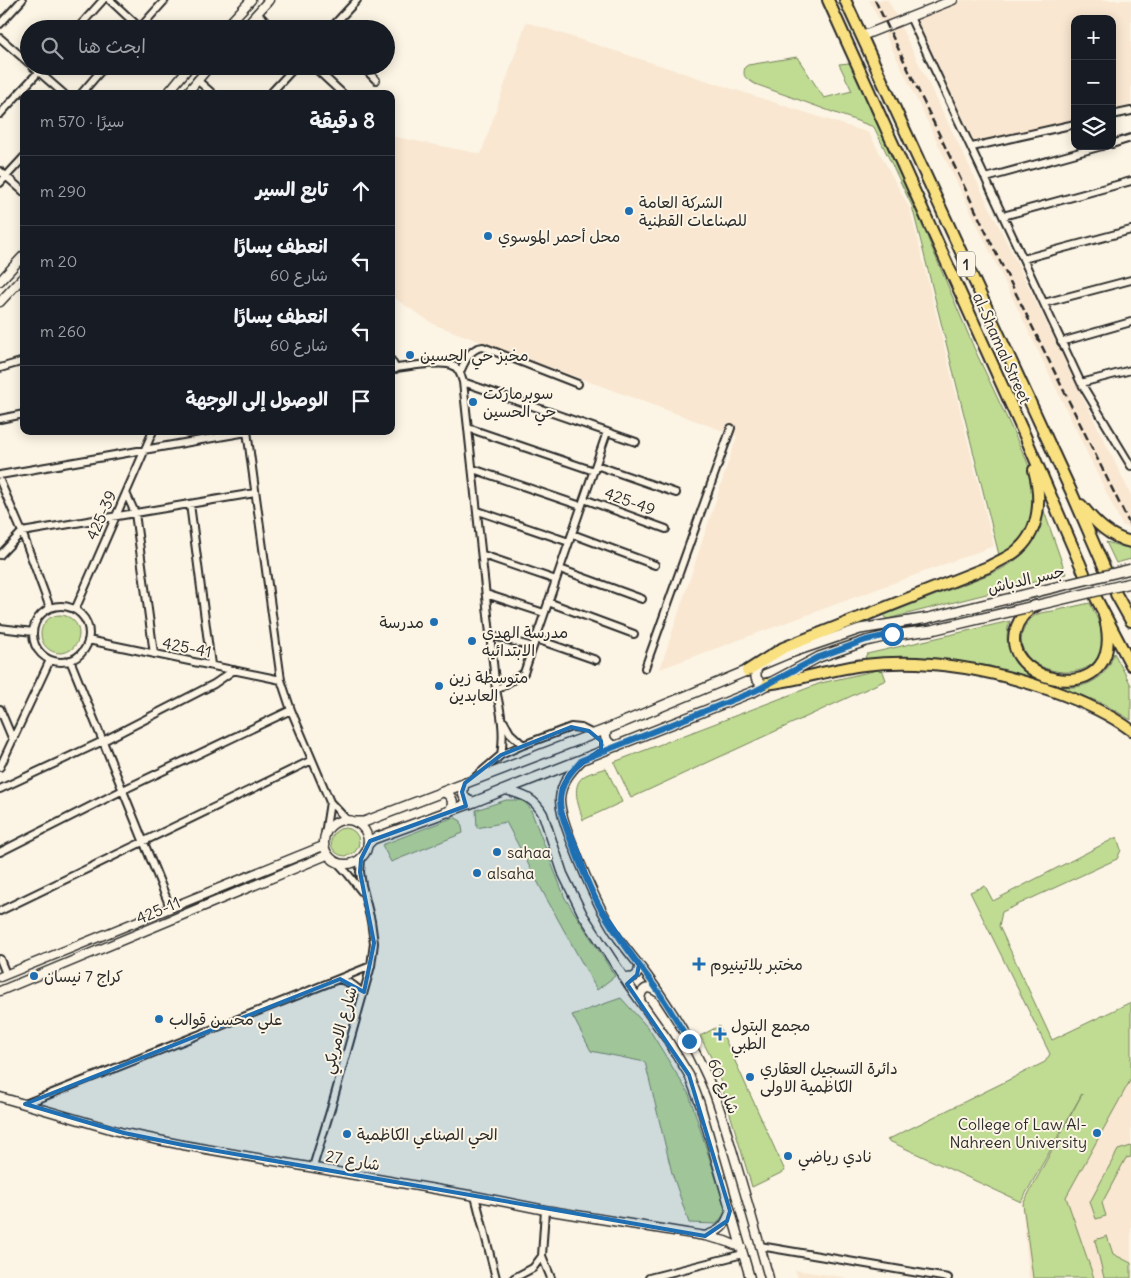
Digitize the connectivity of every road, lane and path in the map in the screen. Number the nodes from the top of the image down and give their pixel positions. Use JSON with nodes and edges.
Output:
{"nodes":[{"id":1,"x":22,"y":0,"type":"edge"},
{"id":2,"x":103,"y":0,"type":"edge"},
{"id":3,"x":110,"y":0,"type":"edge"},
{"id":4,"x":165,"y":0,"type":"edge"},
{"id":5,"x":269,"y":0,"type":"edge"},
{"id":6,"x":356,"y":0,"type":"edge"},
{"id":7,"x":828,"y":0,"type":"edge"},
{"id":8,"x":845,"y":0,"type":"edge"},
{"id":9,"x":953,"y":0,"type":"edge"},
{"id":10,"x":247,"y":1,"type":"edge"},
{"id":11,"x":257,"y":13,"type":"junction"},
{"id":12,"x":910,"y":17,"type":"junction"},
{"id":13,"x":85,"y":20,"type":"edge"},
{"id":14,"x":131,"y":20,"type":"edge"},
{"id":15,"x":148,"y":20,"type":"edge"},
{"id":16,"x":231,"y":20,"type":"edge"},
{"id":17,"x":251,"y":20,"type":"edge"},
{"id":18,"x":264,"y":20,"type":"edge"},
{"id":19,"x":338,"y":20,"type":"edge"},
{"id":20,"x":0,"y":24,"type":"edge"},
{"id":21,"x":862,"y":36,"type":"junction"},
{"id":22,"x":0,"y":38,"type":"edge"},
{"id":23,"x":20,"y":55,"type":"edge"},
{"id":24,"x":36,"y":75,"type":"edge"},
{"id":25,"x":42,"y":75,"type":"edge"},
{"id":26,"x":98,"y":75,"type":"edge"},
{"id":27,"x":181,"y":75,"type":"edge"},
{"id":28,"x":202,"y":75,"type":"edge"},
{"id":29,"x":288,"y":75,"type":"edge"},
{"id":30,"x":322,"y":75,"type":"edge"},
{"id":31,"x":371,"y":75,"type":"edge"},
{"id":32,"x":197,"y":80,"type":"junction"},
{"id":33,"x":376,"y":80,"type":"dead end"},
{"id":34,"x":22,"y":90,"type":"edge"},
{"id":35,"x":59,"y":90,"type":"edge"},
{"id":36,"x":85,"y":90,"type":"edge"},
{"id":37,"x":170,"y":90,"type":"edge"},
{"id":38,"x":189,"y":90,"type":"edge"},
{"id":39,"x":208,"y":90,"type":"edge"},
{"id":40,"x":274,"y":90,"type":"edge"},
{"id":41,"x":339,"y":90,"type":"edge"},
{"id":42,"x":20,"y":92,"type":"edge"},
{"id":43,"x":1131,"y":111,"type":"edge"},
{"id":44,"x":0,"y":114,"type":"edge"},
{"id":45,"x":1116,"y":114,"type":"edge"},
{"id":46,"x":1071,"y":125,"type":"edge"},
{"id":47,"x":1131,"y":138,"type":"edge"},
{"id":48,"x":1116,"y":143,"type":"edge"},
{"id":49,"x":972,"y":148,"type":"junction"},
{"id":50,"x":1088,"y":150,"type":"edge"},
{"id":51,"x":20,"y":161,"type":"edge"},
{"id":52,"x":0,"y":171,"type":"edge"},
{"id":53,"x":6,"y":176,"type":"junction"},
{"id":54,"x":986,"y":178,"type":"junction"},
{"id":55,"x":1131,"y":181,"type":"edge"},
{"id":56,"x":0,"y":183,"type":"edge"},
{"id":57,"x":20,"y":188,"type":"edge"},
{"id":58,"x":1003,"y":216,"type":"junction"},
{"id":59,"x":1131,"y":230,"type":"edge"},
{"id":60,"x":20,"y":259,"type":"edge"},
{"id":61,"x":1023,"y":259,"type":"junction"},
{"id":62,"x":0,"y":279,"type":"edge"},
{"id":63,"x":20,"y":280,"type":"edge"},
{"id":64,"x":1131,"y":280,"type":"edge"},
{"id":65,"x":0,"y":302,"type":"edge"},
{"id":66,"x":1044,"y":303,"type":"junction"},
{"id":67,"x":1131,"y":322,"type":"edge"},
{"id":68,"x":1062,"y":342,"type":"junction"},
{"id":69,"x":20,"y":361,"type":"edge"},
{"id":70,"x":0,"y":368,"type":"edge"},
{"id":71,"x":395,"y":369,"type":"edge"},
{"id":72,"x":1131,"y":370,"type":"edge"},
{"id":73,"x":460,"y":372,"type":"junction"},
{"id":74,"x":464,"y":382,"type":"junction"},
{"id":75,"x":1081,"y":383,"type":"junction"},
{"id":76,"x":578,"y":384,"type":"dead end"},
{"id":77,"x":20,"y":415,"type":"edge"},
{"id":78,"x":0,"y":419,"type":"edge"},
{"id":79,"x":468,"y":428,"type":"junction"},
{"id":80,"x":730,"y":428,"type":"dead end"},
{"id":81,"x":607,"y":432,"type":"junction"},
{"id":82,"x":152,"y":435,"type":"edge"},
{"id":83,"x":230,"y":435,"type":"edge"},
{"id":84,"x":247,"y":435,"type":"edge"},
{"id":85,"x":1025,"y":436,"type":"junction"},
{"id":86,"x":636,"y":442,"type":"dead end"},
{"id":87,"x":145,"y":450,"type":"junction"},
{"id":88,"x":1130,"y":464,"type":"edge"},
{"id":89,"x":473,"y":468,"type":"junction"},
{"id":90,"x":595,"y":468,"type":"junction"},
{"id":91,"x":0,"y":475,"type":"edge"},
{"id":92,"x":0,"y":481,"type":"edge"},
{"id":93,"x":1071,"y":491,"type":"junction"},
{"id":94,"x":126,"y":493,"type":"junction"},
{"id":95,"x":255,"y":493,"type":"junction"},
{"id":96,"x":676,"y":493,"type":"dead end"},
{"id":97,"x":583,"y":503,"type":"junction"},
{"id":98,"x":190,"y":504,"type":"junction"},
{"id":99,"x":478,"y":511,"type":"junction"},
{"id":100,"x":135,"y":513,"type":"junction"},
{"id":101,"x":116,"y":517,"type":"junction"},
{"id":102,"x":666,"y":529,"type":"dead end"},
{"id":103,"x":22,"y":532,"type":"junction"},
{"id":104,"x":572,"y":534,"type":"junction"},
{"id":105,"x":569,"y":542,"type":"junction"},
{"id":106,"x":1131,"y":542,"type":"edge"},
{"id":107,"x":0,"y":555,"type":"edge"},
{"id":108,"x":483,"y":555,"type":"junction"},
{"id":109,"x":655,"y":565,"type":"dead end"},
{"id":110,"x":1105,"y":568,"type":"dead end"},
{"id":111,"x":560,"y":569,"type":"junction"},
{"id":112,"x":1131,"y":569,"type":"edge"},
{"id":113,"x":1084,"y":574,"type":"dead end"},
{"id":114,"x":556,"y":580,"type":"junction"},
{"id":115,"x":1131,"y":583,"type":"edge"},
{"id":116,"x":486,"y":594,"type":"junction"},
{"id":117,"x":1116,"y":594,"type":"dead end"},
{"id":118,"x":1096,"y":598,"type":"dead end"},
{"id":119,"x":642,"y":599,"type":"dead end"},
{"id":120,"x":548,"y":602,"type":"junction"},
{"id":121,"x":1037,"y":605,"type":"junction"},
{"id":122,"x":50,"y":608,"type":"junction"},
{"id":123,"x":74,"y":610,"type":"junction"},
{"id":124,"x":544,"y":613,"type":"junction"},
{"id":125,"x":1104,"y":615,"type":"junction"},
{"id":126,"x":1131,"y":621,"type":"edge"},
{"id":127,"x":0,"y":628,"type":"edge"},
{"id":128,"x":33,"y":632,"type":"junction"},
{"id":129,"x":634,"y":634,"type":"dead end"},
{"id":130,"x":490,"y":635,"type":"junction"},
{"id":131,"x":536,"y":639,"type":"junction"},
{"id":132,"x":88,"y":640,"type":"junction"},
{"id":133,"x":533,"y":647,"type":"junction"},
{"id":134,"x":154,"y":654,"type":"junction"},
{"id":135,"x":50,"y":660,"type":"junction"},
{"id":136,"x":70,"y":660,"type":"junction"},
{"id":137,"x":596,"y":660,"type":"dead end"},
{"id":138,"x":211,"y":665,"type":"junction"},
{"id":139,"x":1131,"y":665,"type":"edge"},
{"id":140,"x":758,"y":667,"type":"junction"},
{"id":141,"x":645,"y":668,"type":"dead end"},
{"id":142,"x":234,"y":670,"type":"junction"},
{"id":143,"x":747,"y":671,"type":"junction"},
{"id":144,"x":282,"y":680,"type":"junction"},
{"id":145,"x":766,"y":685,"type":"junction"},
{"id":146,"x":496,"y":690,"type":"junction"},
{"id":147,"x":0,"y":709,"type":"edge"},
{"id":148,"x":291,"y":710,"type":"junction"},
{"id":149,"x":502,"y":718,"type":"junction"},
{"id":150,"x":607,"y":728,"type":"junction"},
{"id":151,"x":1131,"y":730,"type":"edge"},
{"id":152,"x":593,"y":734,"type":"junction"},
{"id":153,"x":13,"y":740,"type":"junction"},
{"id":154,"x":103,"y":741,"type":"junction"},
{"id":155,"x":523,"y":745,"type":"junction"},
{"id":156,"x":616,"y":746,"type":"junction"},
{"id":157,"x":600,"y":753,"type":"junction"},
{"id":158,"x":502,"y":755,"type":"junction"},
{"id":159,"x":312,"y":760,"type":"junction"},
{"id":160,"x":582,"y":760,"type":"junction"},
{"id":161,"x":0,"y":767,"type":"edge"},
{"id":162,"x":468,"y":782,"type":"junction"},
{"id":163,"x":0,"y":789,"type":"edge"},
{"id":164,"x":123,"y":790,"type":"junction"},
{"id":165,"x":506,"y":790,"type":"junction"},
{"id":166,"x":443,"y":792,"type":"junction"},
{"id":167,"x":330,"y":802,"type":"junction"},
{"id":168,"x":474,"y":802,"type":"junction"},
{"id":169,"x":449,"y":812,"type":"junction"},
{"id":170,"x":351,"y":821,"type":"junction"},
{"id":171,"x":325,"y":834,"type":"junction"},
{"id":172,"x":144,"y":840,"type":"junction"},
{"id":173,"x":368,"y":844,"type":"junction"},
{"id":174,"x":323,"y":846,"type":"junction"},
{"id":175,"x":0,"y":852,"type":"edge"},
{"id":176,"x":327,"y":855,"type":"junction"},
{"id":177,"x":361,"y":859,"type":"junction"},
{"id":178,"x":339,"y":864,"type":"junction"},
{"id":179,"x":365,"y":898,"type":"junction"},
{"id":180,"x":170,"y":907,"type":"junction"},
{"id":181,"x":0,"y":911,"type":"edge"},
{"id":182,"x":0,"y":958,"type":"edge"},
{"id":183,"x":638,"y":965,"type":"junction"},
{"id":184,"x":371,"y":966,"type":"junction"},
{"id":185,"x":3,"y":975,"type":"edge"},
{"id":186,"x":622,"y":976,"type":"junction"},
{"id":187,"x":340,"y":978,"type":"junction"},
{"id":188,"x":0,"y":991,"type":"edge"},
{"id":189,"x":659,"y":994,"type":"junction"},
{"id":190,"x":363,"y":995,"type":"junction"},
{"id":191,"x":640,"y":1001,"type":"junction"},
{"id":192,"x":0,"y":1097,"type":"edge"},
{"id":193,"x":25,"y":1104,"type":"junction"},
{"id":194,"x":313,"y":1167,"type":"junction"},
{"id":195,"x":475,"y":1196,"type":"junction"},
{"id":196,"x":545,"y":1210,"type":"junction"},
{"id":197,"x":730,"y":1211,"type":"junction"},
{"id":198,"x":705,"y":1236,"type":"junction"},
{"id":199,"x":760,"y":1246,"type":"junction"},
{"id":200,"x":742,"y":1251,"type":"junction"},
{"id":201,"x":542,"y":1256,"type":"junction"},
{"id":202,"x":658,"y":1277,"type":"edge"},
{"id":203,"x":496,"y":1278,"type":"edge"},
{"id":204,"x":514,"y":1278,"type":"edge"},
{"id":205,"x":551,"y":1278,"type":"edge"},
{"id":206,"x":650,"y":1278,"type":"edge"},
{"id":207,"x":750,"y":1278,"type":"edge"},
{"id":208,"x":769,"y":1278,"type":"edge"},
{"id":209,"x":948,"y":1278,"type":"edge"}],
"edges":[{"from":1,"to":20,"type":"street"},
{"from":2,"to":13,"type":"street"},
{"from":3,"to":14,"type":"street"},
{"from":4,"to":15,"type":"street"},
{"from":5,"to":11,"type":"street"},
{"from":6,"to":19,"type":"street"},
{"from":7,"to":85,"type":"highway","name":"al-Shamal Street","number":"1"},
{"from":8,"to":21,"type":"highway","name":"al-Shamal Street","number":"1"},
{"from":9,"to":12,"type":"street"},
{"from":10,"to":16,"type":"street"},
{"from":11,"to":17,"type":"street"},
{"from":11,"to":18,"type":"street"},
{"from":12,"to":21,"type":"street"},
{"from":12,"to":49,"type":"street"},
{"from":21,"to":93,"type":"highway","name":"al-Shamal Street","number":"1"},
{"from":22,"to":23,"type":"street"},
{"from":24,"to":34,"type":"street"},
{"from":25,"to":35,"type":"street"},
{"from":26,"to":36,"type":"street"},
{"from":27,"to":37,"type":"street"},
{"from":28,"to":32,"type":"street"},
{"from":29,"to":40,"type":"street"},
{"from":30,"to":41,"type":"street"},
{"from":31,"to":33,"type":"street"},
{"from":32,"to":38,"type":"street"},
{"from":32,"to":39,"type":"street"},
{"from":42,"to":44,"type":"street"},
{"from":43,"to":45,"type":"street"},
{"from":46,"to":49,"type":"street"},
{"from":47,"to":48,"type":"street"},
{"from":49,"to":54,"type":"street"},
{"from":50,"to":54,"type":"street"},
{"from":51,"to":53,"type":"street"},
{"from":52,"to":53,"type":"street"},
{"from":53,"to":56,"type":"street"},
{"from":53,"to":57,"type":"street"},
{"from":54,"to":58,"type":"street"},
{"from":55,"to":58,"type":"street"},
{"from":58,"to":61,"type":"street"},
{"from":59,"to":61,"type":"street"},
{"from":60,"to":62,"type":"street"},
{"from":61,"to":66,"type":"street"},
{"from":63,"to":65,"type":"street"},
{"from":64,"to":66,"type":"street"},
{"from":66,"to":68,"type":"street"},
{"from":67,"to":68,"type":"street"},
{"from":68,"to":75,"type":"street"},
{"from":69,"to":70,"type":"street"},
{"from":71,"to":73,"type":"street"},
{"from":72,"to":75,"type":"street"},
{"from":73,"to":74,"type":"street"},
{"from":73,"to":76,"type":"street"},
{"from":74,"to":79,"type":"street"},
{"from":74,"to":81,"type":"street"},
{"from":75,"to":88,"type":"street"},
{"from":77,"to":78,"type":"street"},
{"from":79,"to":89,"type":"street"},
{"from":79,"to":90,"type":"street"},
{"from":80,"to":141,"type":"street"},
{"from":81,"to":86,"type":"street"},
{"from":81,"to":90,"type":"street"},
{"from":82,"to":87,"type":"street","name":"425-39"},
{"from":83,"to":87,"type":"street"},
{"from":84,"to":95,"type":"street"},
{"from":85,"to":113,"type":"highway","name":"al-Shamal Street","number":"1"},
{"from":85,"to":143,"type":"highway"},
{"from":87,"to":91,"type":"street"},
{"from":87,"to":94,"type":"street","name":"425-39"},
{"from":89,"to":97,"type":"street","name":"425-49"},
{"from":89,"to":99,"type":"street"},
{"from":90,"to":96,"type":"street"},
{"from":90,"to":97,"type":"street"},
{"from":92,"to":103,"type":"street"},
{"from":93,"to":106,"type":"highway"},
{"from":93,"to":110,"type":"highway","name":"al-Shamal Street","number":"1"},
{"from":94,"to":100,"type":"street"},
{"from":94,"to":101,"type":"street","name":"425-39"},
{"from":95,"to":98,"type":"street"},
{"from":95,"to":144,"type":"street"},
{"from":97,"to":102,"type":"street","name":"425-49"},
{"from":97,"to":104,"type":"street"},
{"from":98,"to":100,"type":"street"},
{"from":98,"to":138,"type":"street"},
{"from":99,"to":105,"type":"street"},
{"from":99,"to":108,"type":"street"},
{"from":100,"to":101,"type":"street"},
{"from":100,"to":134,"type":"street"},
{"from":101,"to":103,"type":"street"},
{"from":101,"to":123,"type":"street","name":"425-39"},
{"from":103,"to":107,"type":"street"},
{"from":103,"to":122,"type":"street"},
{"from":104,"to":105,"type":"street"},
{"from":104,"to":109,"type":"street"},
{"from":105,"to":111,"type":"street"},
{"from":108,"to":114,"type":"street"},
{"from":108,"to":116,"type":"street"},
{"from":111,"to":114,"type":"street"},
{"from":111,"to":119,"type":"street"},
{"from":112,"to":140,"type":"main road","name":"جسر الدباش","bridge":true},
{"from":114,"to":120,"type":"street"},
{"from":115,"to":121,"type":"main road","name":"جسر الدباش","bridge":true},
{"from":116,"to":124,"type":"street"},
{"from":116,"to":130,"type":"street"},
{"from":117,"to":126,"type":"highway"},
{"from":118,"to":125,"type":"highway"},
{"from":120,"to":124,"type":"street"},
{"from":120,"to":129,"type":"street"},
{"from":121,"to":125,"type":"highway"},
{"from":121,"to":145,"type":"main road","name":"جسر الدباش","bridge":true},
{"from":122,"to":123,"type":"street"},
{"from":122,"to":128,"type":"street"},
{"from":123,"to":132,"type":"street"},
{"from":124,"to":131,"type":"street"},
{"from":125,"to":139,"type":"highway"},
{"from":127,"to":128,"type":"street"},
{"from":128,"to":135,"type":"street"},
{"from":130,"to":133,"type":"street"},
{"from":130,"to":146,"type":"street"},
{"from":131,"to":133,"type":"street"},
{"from":131,"to":137,"type":"street"},
{"from":132,"to":134,"type":"street","name":"425-41"},
{"from":132,"to":136,"type":"street"},
{"from":133,"to":146,"type":"street"},
{"from":134,"to":138,"type":"street","name":"425-41"},
{"from":135,"to":136,"type":"street"},
{"from":135,"to":153,"type":"street"},
{"from":136,"to":154,"type":"street"},
{"from":138,"to":142,"type":"street","name":"425-41"},
{"from":140,"to":143,"type":"main road","name":"جسر الدباش"},
{"from":140,"to":145,"type":"main road"},
{"from":142,"to":144,"type":"street","name":"425-41"},
{"from":142,"to":154,"type":"street"},
{"from":143,"to":150,"type":"main road","name":"جسر الدباش"},
{"from":144,"to":148,"type":"street"},
{"from":145,"to":151,"type":"highway"},
{"from":145,"to":156,"type":"main road","name":"جسر الدباش"},
{"from":146,"to":149,"type":"street"},
{"from":147,"to":153,"type":"street"},
{"from":148,"to":159,"type":"street"},
{"from":148,"to":164,"type":"street"},
{"from":149,"to":155,"type":"street"},
{"from":149,"to":158,"type":"street"},
{"from":150,"to":152,"type":"main road","name":"جسر الدباش"},
{"from":150,"to":156,"type":"main road"},
{"from":152,"to":155,"type":"street"},
{"from":152,"to":157,"type":"main road"},
{"from":152,"to":162,"type":"main road","name":"جسر الدباش"},
{"from":153,"to":161,"type":"street"},
{"from":154,"to":163,"type":"street"},
{"from":154,"to":164,"type":"street"},
{"from":155,"to":158,"type":"street"},
{"from":156,"to":157,"type":"main road","name":"جسر الدباش"},
{"from":157,"to":160,"type":"main road","name":"جسر الدباش"},
{"from":158,"to":162,"type":"street"},
{"from":159,"to":167,"type":"street"},
{"from":159,"to":172,"type":"street"},
{"from":160,"to":165,"type":"main road","name":"جسر الدباش"},
{"from":160,"to":183,"type":"street","name":"شارع 60"},
{"from":162,"to":166,"type":"main road","name":"جسر الدباش"},
{"from":162,"to":168,"type":"main road"},
{"from":164,"to":172,"type":"street"},
{"from":164,"to":175,"type":"street"},
{"from":165,"to":168,"type":"main road","name":"جسر الدباش"},
{"from":165,"to":186,"type":"street","name":"شارع 60"},
{"from":166,"to":169,"type":"main road"},
{"from":166,"to":170,"type":"main road","name":"جسر الدباش"},
{"from":167,"to":170,"type":"street"},
{"from":167,"to":171,"type":"street"},
{"from":168,"to":169,"type":"main road","name":"جسر الدباش"},
{"from":169,"to":173,"type":"main road","name":"جسر الدباش"},
{"from":170,"to":171,"type":"street"},
{"from":170,"to":173,"type":"street"},
{"from":171,"to":174,"type":"street"},
{"from":172,"to":180,"type":"street"},
{"from":172,"to":181,"type":"street"},
{"from":173,"to":177,"type":"street"},
{"from":174,"to":176,"type":"street"},
{"from":174,"to":180,"type":"street","name":"425-11"},
{"from":176,"to":178,"type":"street"},
{"from":176,"to":188,"type":"street","name":"425-11"},
{"from":177,"to":178,"type":"street"},
{"from":177,"to":179,"type":"street","name":"شارع الامريكي"},
{"from":178,"to":179,"type":"street","name":"شارع الامريكي"},
{"from":179,"to":184,"type":"street","name":"شارع الامريكي"},
{"from":180,"to":185,"type":"street","name":"425-11"},
{"from":182,"to":185,"type":"street"},
{"from":183,"to":186,"type":"street"},
{"from":183,"to":189,"type":"street","name":"شارع 60"},
{"from":184,"to":187,"type":"street"},
{"from":184,"to":190,"type":"street","name":"شارع الامريكي"},
{"from":186,"to":191,"type":"street","name":"شارع 60"},
{"from":187,"to":190,"type":"street"},
{"from":187,"to":193,"type":"street"},
{"from":189,"to":191,"type":"street"},
{"from":189,"to":199,"type":"street","name":"شارع 60"},
{"from":190,"to":194,"type":"street","name":"شارع الامريكي"},
{"from":191,"to":197,"type":"street","name":"شارع 60"},
{"from":192,"to":193,"type":"street","name":"شارع 27"},
{"from":193,"to":194,"type":"street","name":"شارع 27"},
{"from":194,"to":195,"type":"street","name":"شارع 27"},
{"from":195,"to":196,"type":"street","name":"شارع 27"},
{"from":195,"to":203,"type":"street"},
{"from":196,"to":198,"type":"street","name":"شارع 27"},
{"from":196,"to":201,"type":"street"},
{"from":197,"to":198,"type":"street"},
{"from":197,"to":200,"type":"street","name":"شارع 60"},
{"from":198,"to":200,"type":"street","name":"شارع 27"},
{"from":199,"to":208,"type":"street","name":"شارع 60"},
{"from":199,"to":209,"type":"street"},
{"from":200,"to":202,"type":"street"},
{"from":200,"to":207,"type":"street","name":"شارع 60"},
{"from":201,"to":204,"type":"street"},
{"from":201,"to":205,"type":"street"},
{"from":202,"to":206,"type":"street"}]}
